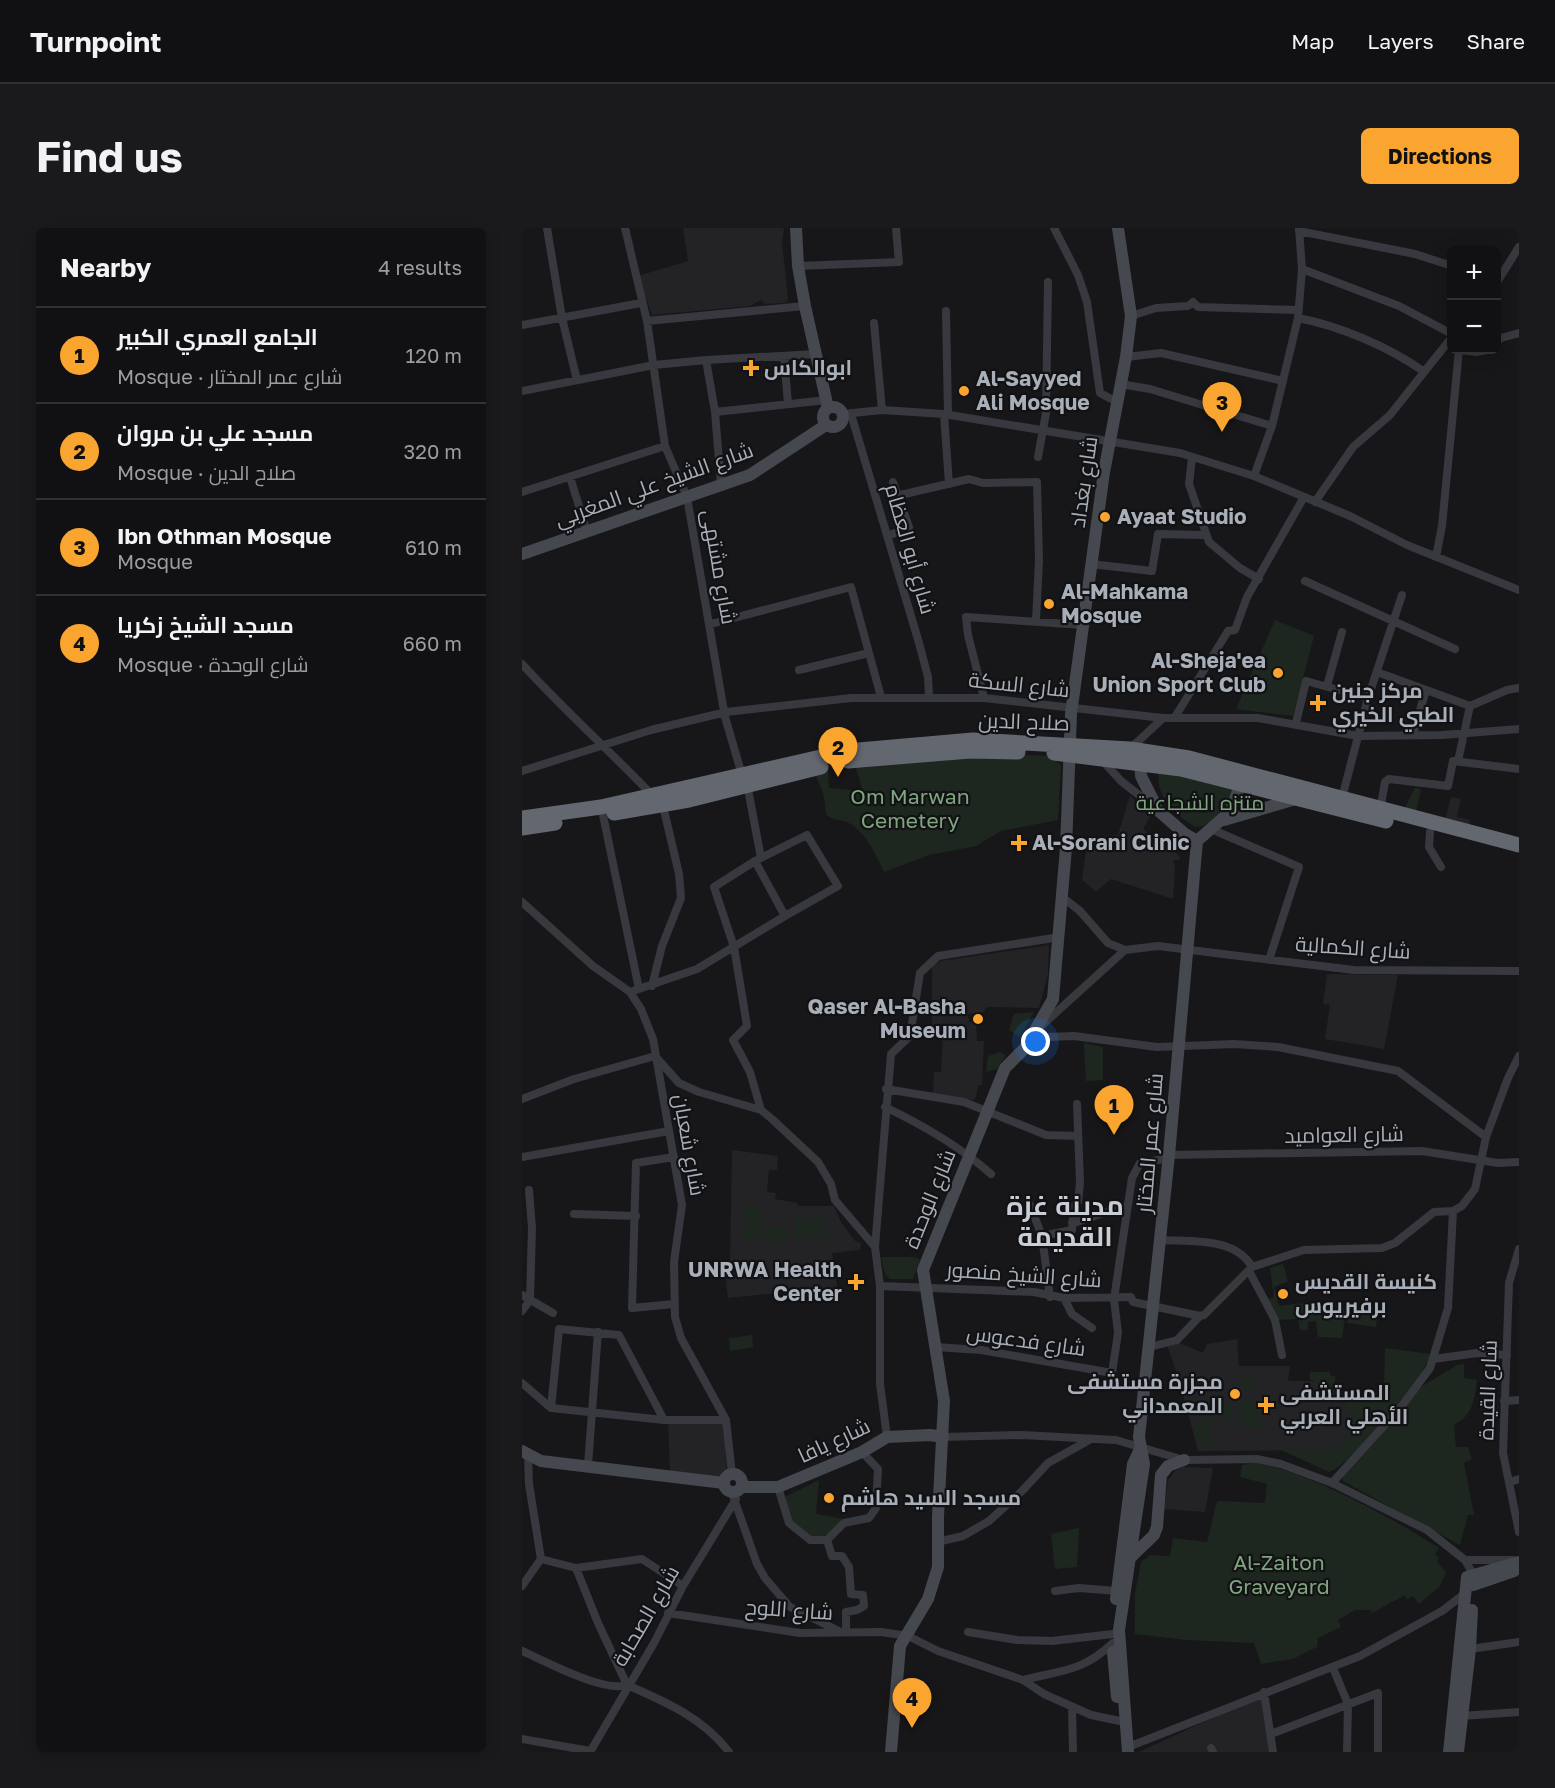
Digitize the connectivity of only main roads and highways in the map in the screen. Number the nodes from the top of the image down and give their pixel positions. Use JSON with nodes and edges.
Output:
{"nodes":[{"id":1,"x":796,"y":228,"type":"edge"},
{"id":2,"x":1118,"y":228,"type":"edge"},
{"id":3,"x":828,"y":404,"type":"junction"},
{"id":4,"x":826,"y":425,"type":"junction"},
{"id":5,"x":522,"y":554,"type":"edge"},
{"id":6,"x":1070,"y":749,"type":"junction"},
{"id":7,"x":1137,"y":754,"type":"junction"},
{"id":8,"x":1240,"y":785,"type":"junction"},
{"id":9,"x":1296,"y":799,"type":"junction"},
{"id":10,"x":657,"y":801,"type":"junction"},
{"id":11,"x":522,"y":818,"type":"edge"},
{"id":12,"x":1222,"y":820,"type":"junction"},
{"id":13,"x":522,"y":828,"type":"edge"},
{"id":14,"x":1197,"y":841,"type":"junction"},
{"id":15,"x":1519,"y":845,"type":"edge"},
{"id":16,"x":1519,"y":854,"type":"edge"},
{"id":17,"x":943,"y":1437,"type":"junction"},
{"id":18,"x":1141,"y":1447,"type":"junction"},
{"id":19,"x":525,"y":1453,"type":"edge"},
{"id":20,"x":1184,"y":1460,"type":"road end"},
{"id":21,"x":1131,"y":1557,"type":"junction"},
{"id":22,"x":1519,"y":1561,"type":"edge"},
{"id":23,"x":1519,"y":1569,"type":"edge"},
{"id":24,"x":1469,"y":1582,"type":"junction"},
{"id":25,"x":1126,"y":1750,"type":"edge"},
{"id":26,"x":891,"y":1752,"type":"edge"},
{"id":27,"x":1449,"y":1752,"type":"edge"},
{"id":28,"x":1458,"y":1752,"type":"edge"}],
"edges":[{"from":1,"to":3,"type":"main road"},
{"from":2,"to":6,"type":"main road","name":"شارع بغداد"},
{"from":3,"to":4,"type":"main road"},
{"from":3,"to":4,"type":"main road"},
{"from":4,"to":5,"type":"main road","name":"شارع الشيخ علي المغربي"},
{"from":6,"to":7,"type":"highway","name":"صلاح الدين"},
{"from":6,"to":7,"type":"highway","name":"صلاح الدين"},
{"from":6,"to":10,"type":"highway","name":"صلاح الدين"},
{"from":6,"to":17,"type":"main road","name":"شارع الوحدة"},
{"from":7,"to":8,"type":"highway","name":"صلاح الدين"},
{"from":7,"to":14,"type":"main road"},
{"from":7,"to":15,"type":"highway","name":"صلاح الدين"},
{"from":8,"to":9,"type":"highway","name":"صلاح الدين"},
{"from":8,"to":12,"type":"main road"},
{"from":9,"to":12,"type":"main road"},
{"from":9,"to":16,"type":"highway","name":"صلاح الدين"},
{"from":10,"to":11,"type":"highway","name":"صلاح الدين"},
{"from":10,"to":13,"type":"highway","name":"صلاح الدين"},
{"from":12,"to":14,"type":"main road"},
{"from":14,"to":18,"type":"main road","name":"شارع عمر المختار"},
{"from":17,"to":19,"type":"main road","name":"شارع يافا"},
{"from":17,"to":26,"type":"main road","name":"شارع الوحدة"},
{"from":18,"to":21,"type":"main road","name":"شارع عمر المختار"},
{"from":18,"to":25,"type":"main road","name":"شارع عمر المختار"},
{"from":20,"to":21,"type":"main road"},
{"from":21,"to":25,"type":"main road","name":"شارع عمر المختار"},
{"from":22,"to":24,"type":"main road"},
{"from":23,"to":24,"type":"main road"},
{"from":24,"to":27,"type":"main road"},
{"from":24,"to":28,"type":"main road"}]}
